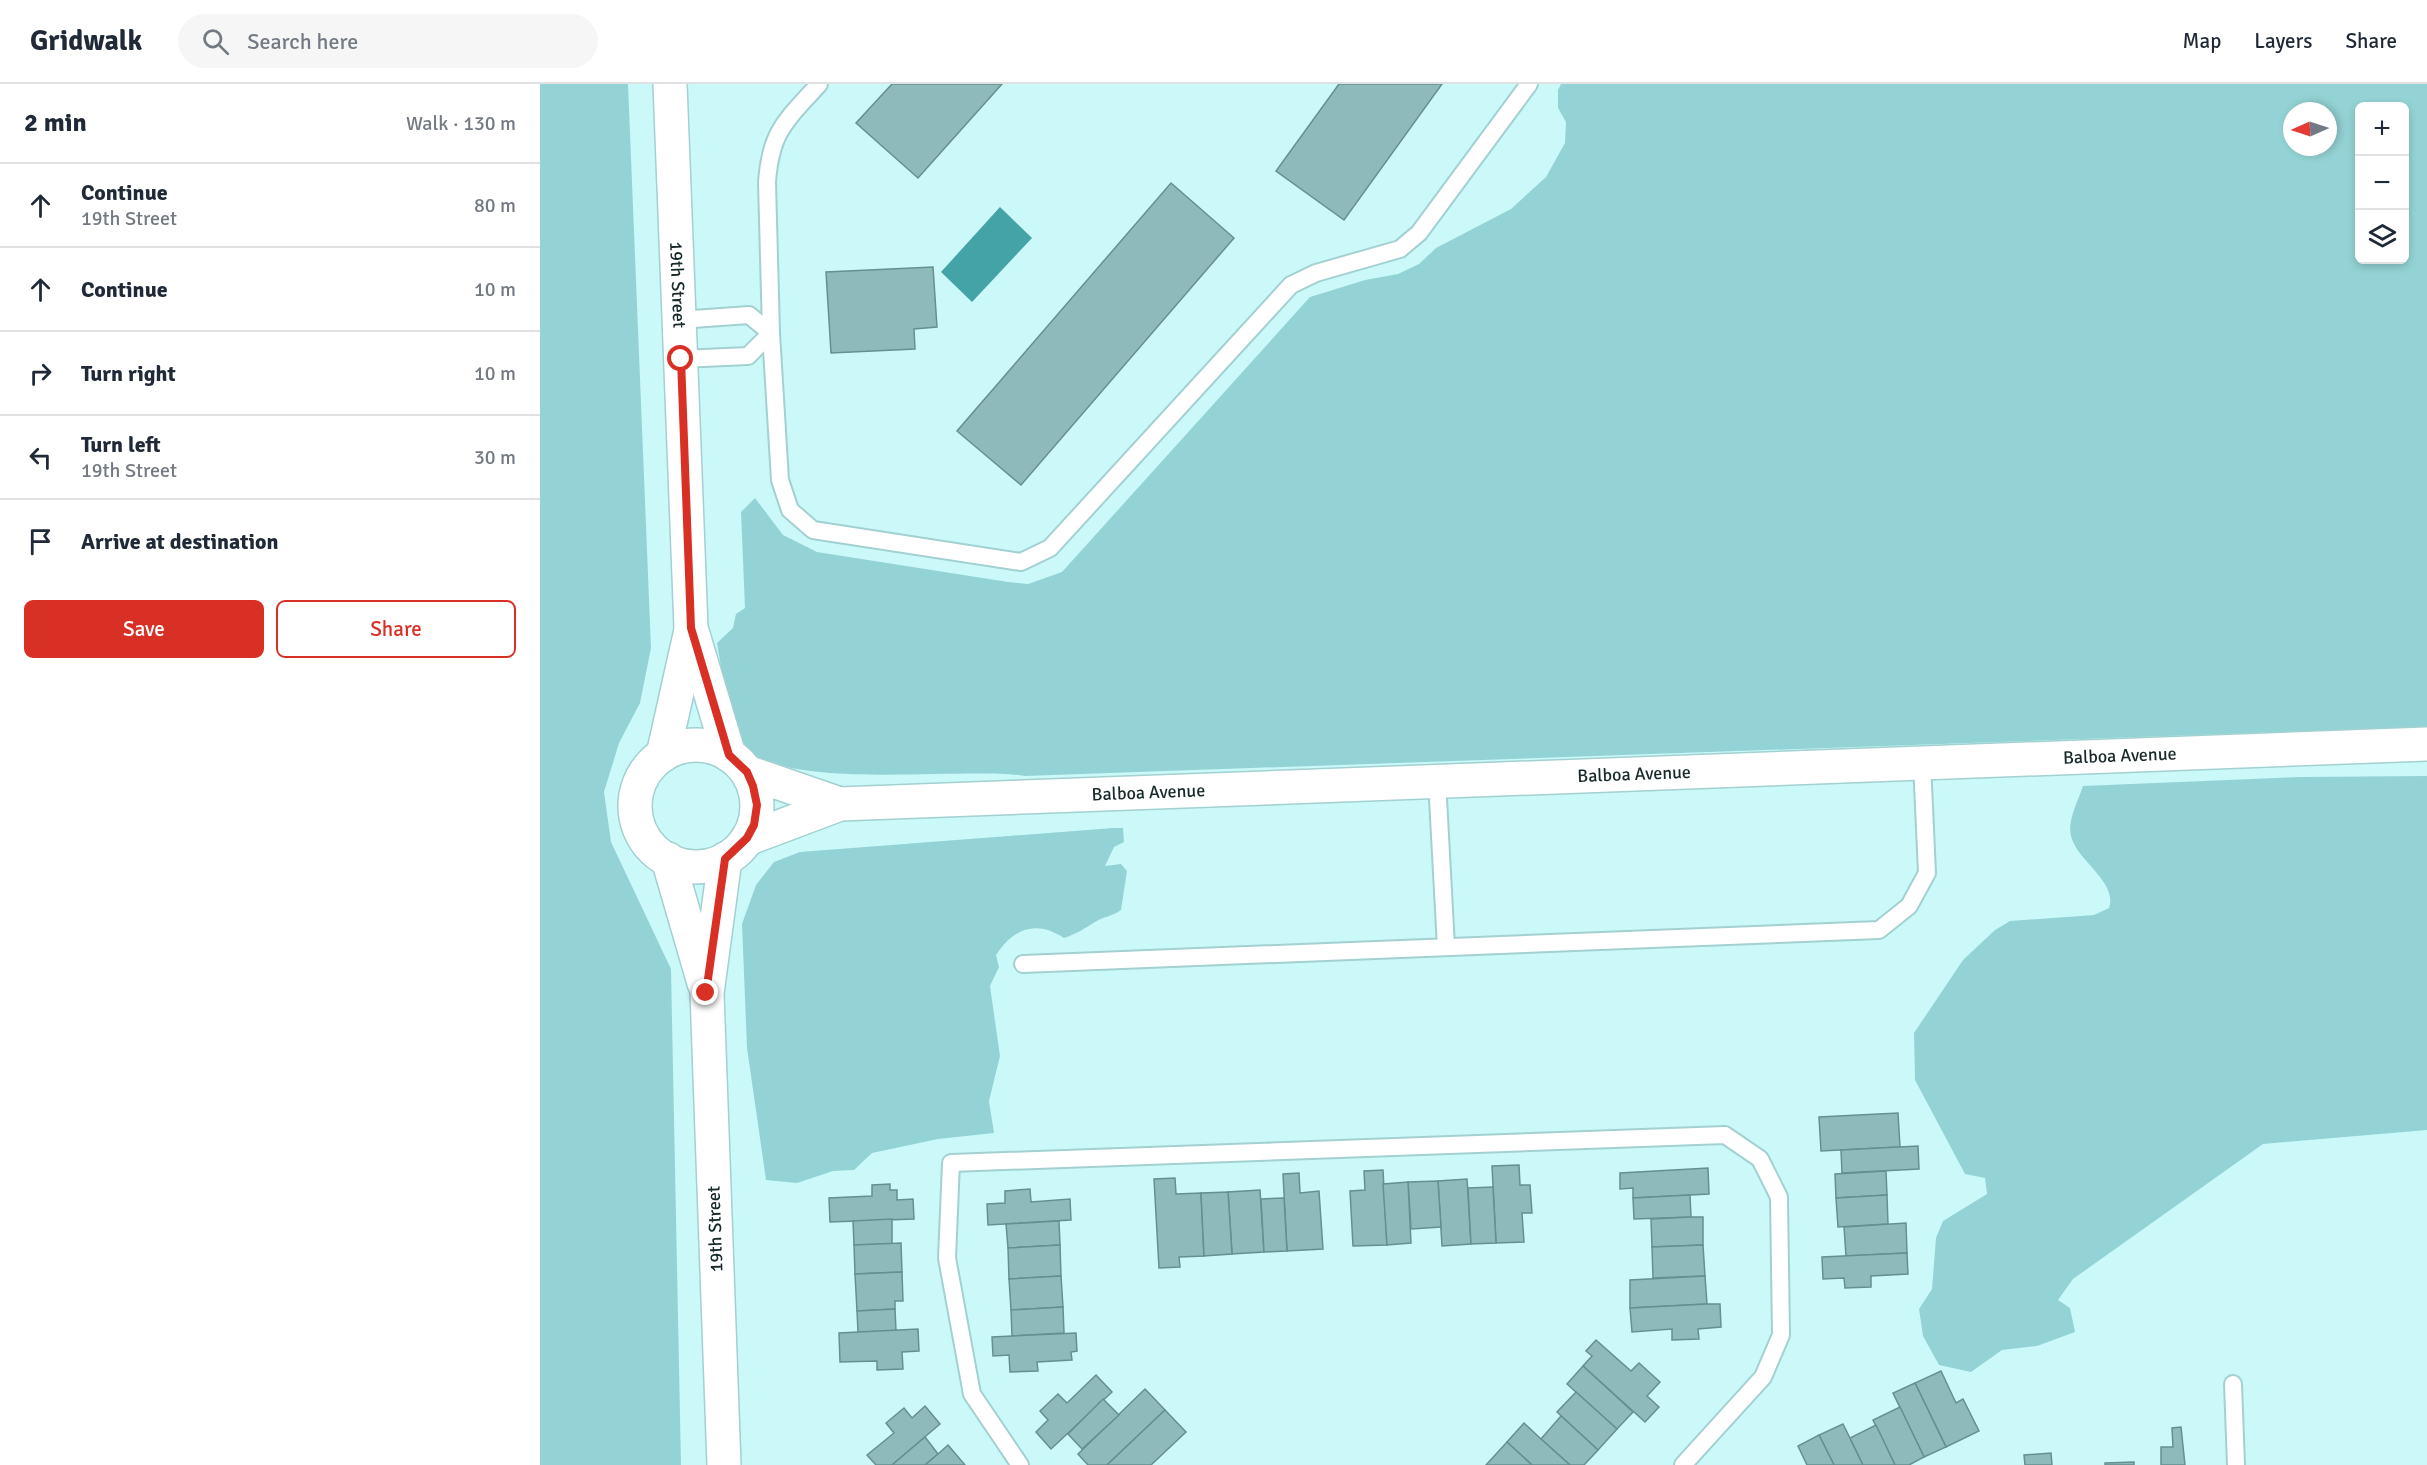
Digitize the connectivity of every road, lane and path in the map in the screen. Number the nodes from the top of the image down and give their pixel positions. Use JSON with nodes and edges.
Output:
{"nodes":[{"id":1,"x":670,"y":84,"type":"edge"},
{"id":2,"x":819,"y":84,"type":"edge"},
{"id":3,"x":1529,"y":84,"type":"edge"},
{"id":4,"x":679,"y":320,"type":"junction"},
{"id":5,"x":771,"y":333,"type":"junction"},
{"id":6,"x":681,"y":359,"type":"junction"},
{"id":7,"x":691,"y":628,"type":"junction"},
{"id":8,"x":2427,"y":744,"type":"edge"},
{"id":9,"x":663,"y":755,"type":"junction"},
{"id":10,"x":1922,"y":763,"type":"junction"},
{"id":11,"x":738,"y":764,"type":"junction"},
{"id":12,"x":1437,"y":780,"type":"junction"},
{"id":13,"x":840,"y":804,"type":"junction"},
{"id":14,"x":736,"y":849,"type":"junction"},
{"id":15,"x":668,"y":859,"type":"junction"},
{"id":16,"x":1446,"y":947,"type":"junction"},
{"id":17,"x":1023,"y":964,"type":"dead end"},
{"id":18,"x":706,"y":993,"type":"junction"},
{"id":19,"x":2233,"y":1384,"type":"dead end"},
{"id":20,"x":724,"y":1465,"type":"edge"},
{"id":21,"x":1020,"y":1465,"type":"edge"},
{"id":22,"x":1683,"y":1465,"type":"edge"},
{"id":23,"x":2236,"y":1465,"type":"edge"}],
"edges":[{"from":1,"to":4,"type":"main road","name":"19th Street"},
{"from":2,"to":5,"type":"lane"},
{"from":3,"to":5,"type":"lane"},
{"from":4,"to":5,"type":"lane"},
{"from":4,"to":6,"type":"main road","name":"19th Street"},
{"from":5,"to":6,"type":"lane"},
{"from":6,"to":7,"type":"main road","name":"19th Street"},
{"from":7,"to":9,"type":"main road","name":"19th Street"},
{"from":7,"to":11,"type":"main road","name":"19th Street"},
{"from":8,"to":10,"type":"main road","name":"Balboa Avenue"},
{"from":9,"to":11,"type":"main road"},
{"from":9,"to":15,"type":"main road"},
{"from":10,"to":12,"type":"main road","name":"Balboa Avenue"},
{"from":10,"to":16,"type":"lane"},
{"from":11,"to":13,"type":"main road","name":"Balboa Avenue"},
{"from":11,"to":14,"type":"main road"},
{"from":12,"to":13,"type":"main road","name":"Balboa Avenue"},
{"from":12,"to":16,"type":"lane"},
{"from":13,"to":14,"type":"main road","name":"Balboa Avenue"},
{"from":14,"to":15,"type":"main road"},
{"from":14,"to":18,"type":"main road","name":"19th Street"},
{"from":15,"to":18,"type":"main road","name":"19th Street"},
{"from":16,"to":17,"type":"lane"},
{"from":18,"to":20,"type":"main road","name":"19th Street"},
{"from":19,"to":23,"type":"lane"},
{"from":21,"to":22,"type":"lane"}]}
